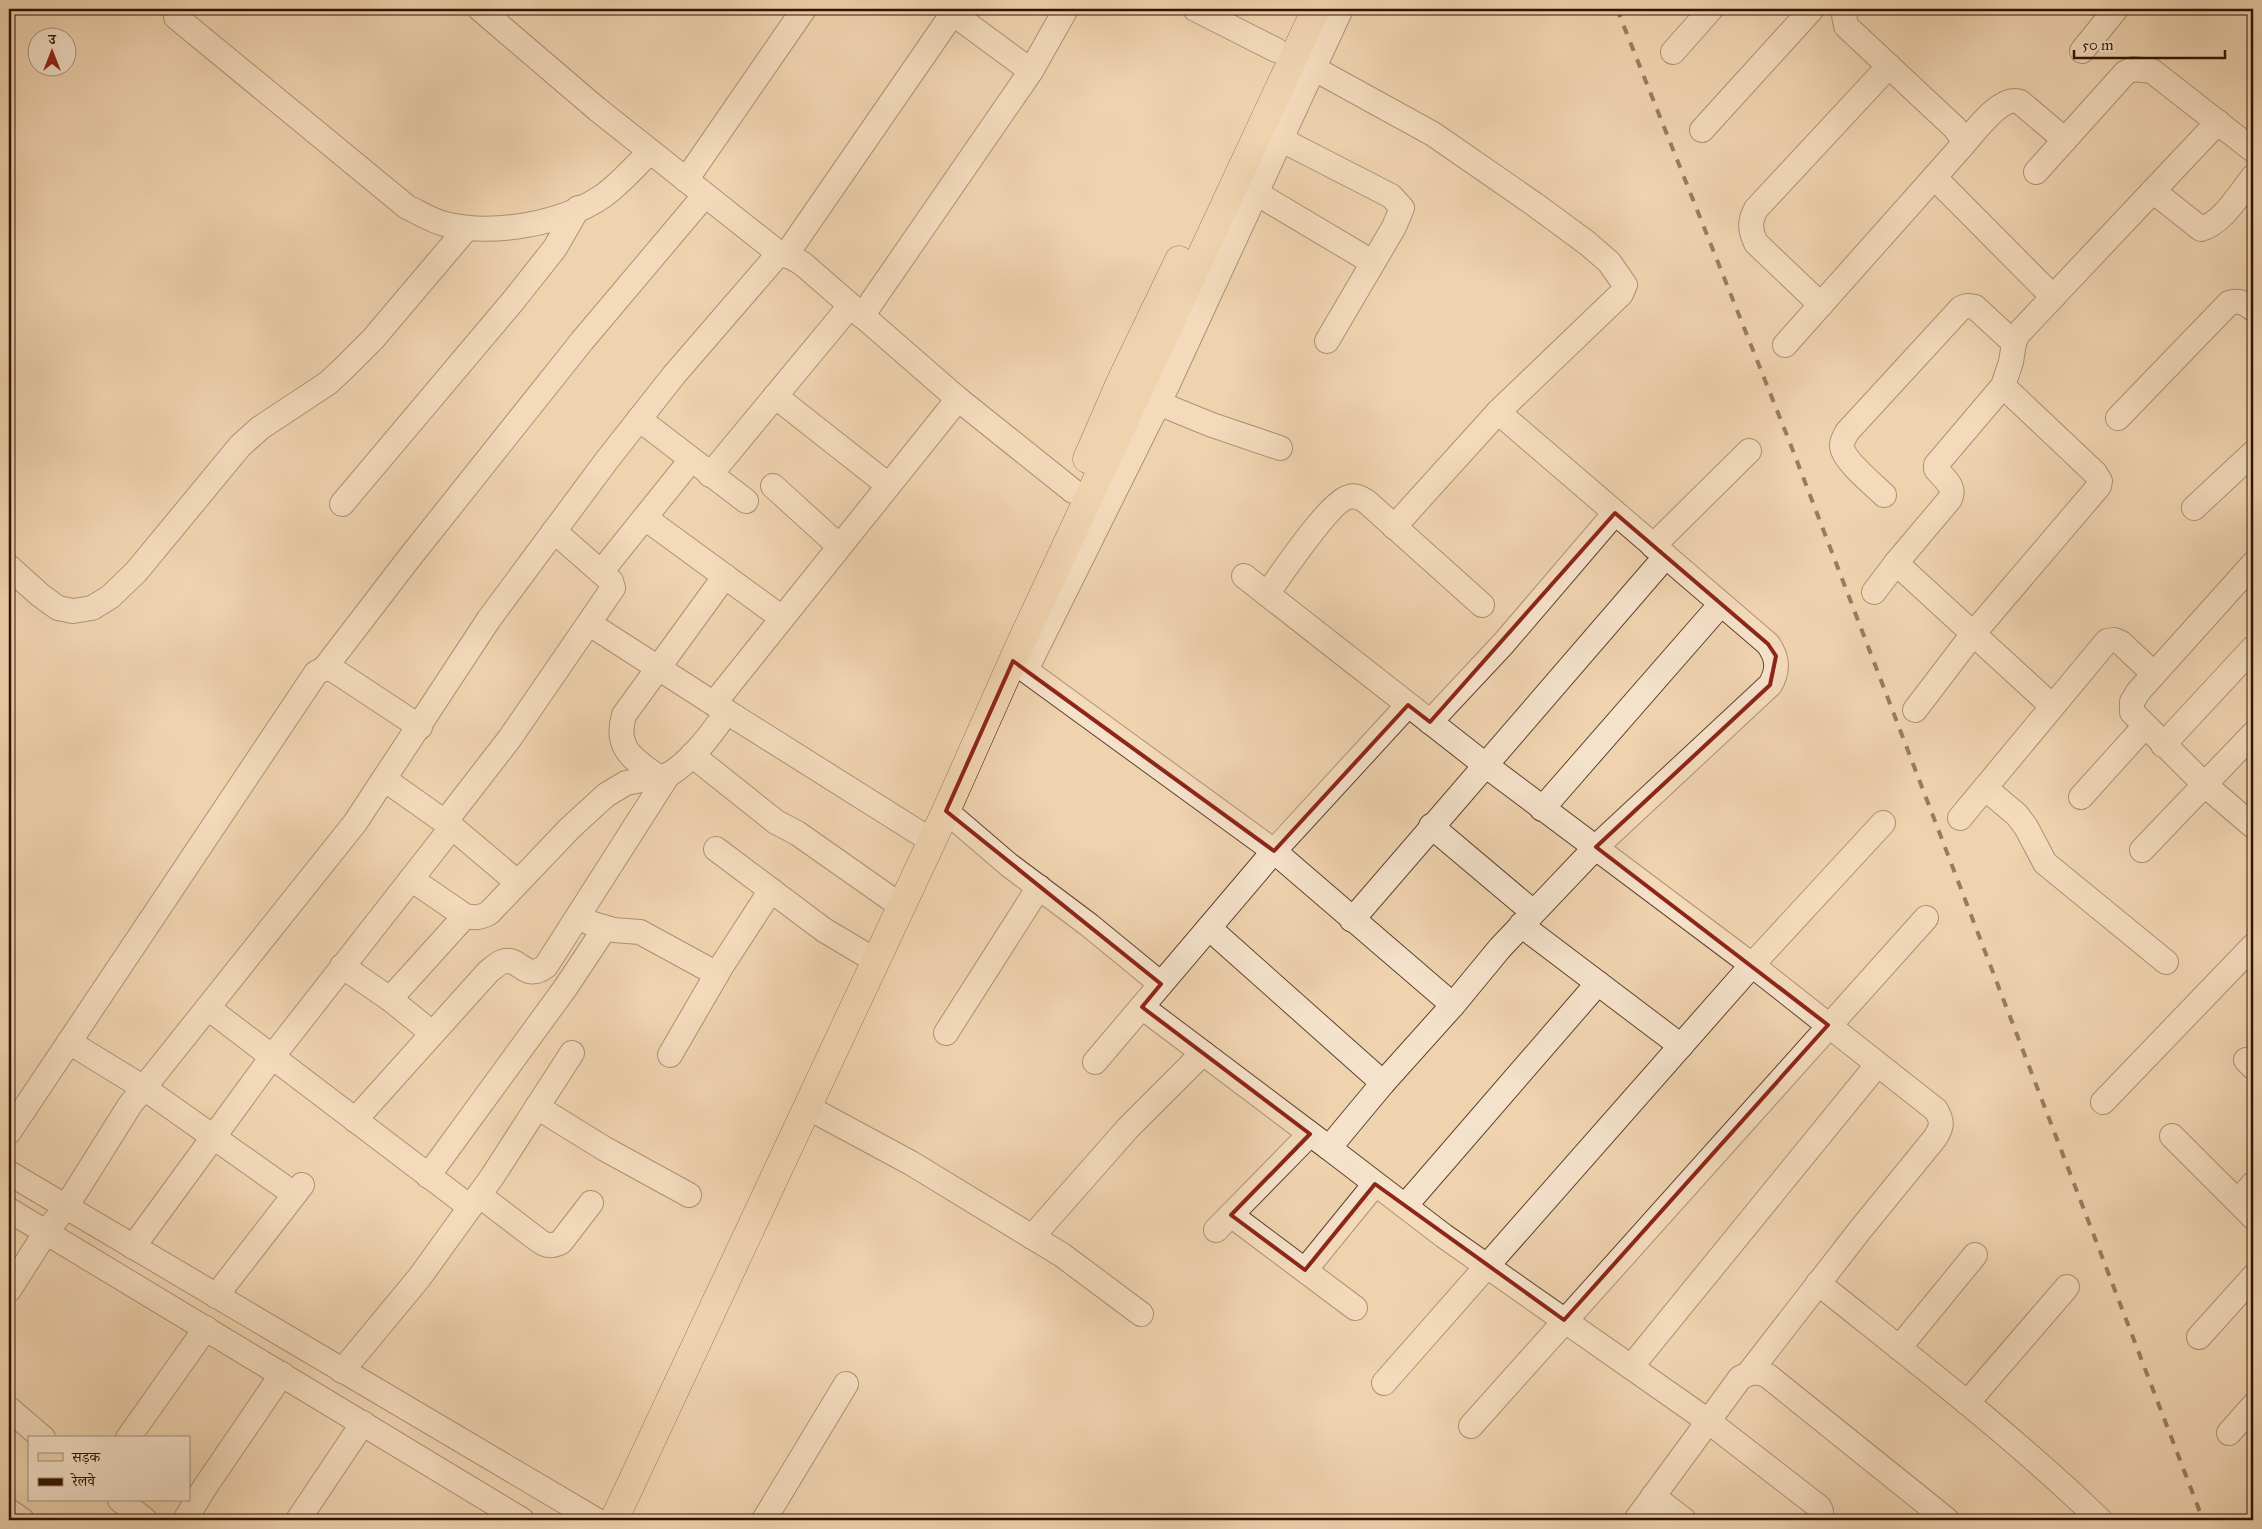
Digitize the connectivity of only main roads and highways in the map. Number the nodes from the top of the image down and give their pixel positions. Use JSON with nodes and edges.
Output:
{"nodes":[{"id":1,"x":1295,"y":9,"type":"edge"},
{"id":2,"x":1316,"y":9,"type":"edge"},
{"id":3,"x":1002,"y":687,"type":"junction"},
{"id":4,"x":614,"y":1520,"type":"edge"}],
"edges":[{"from":1,"to":3,"type":"main road"},
{"from":2,"to":3,"type":"main road"},
{"from":3,"to":4,"type":"main road"}]}
